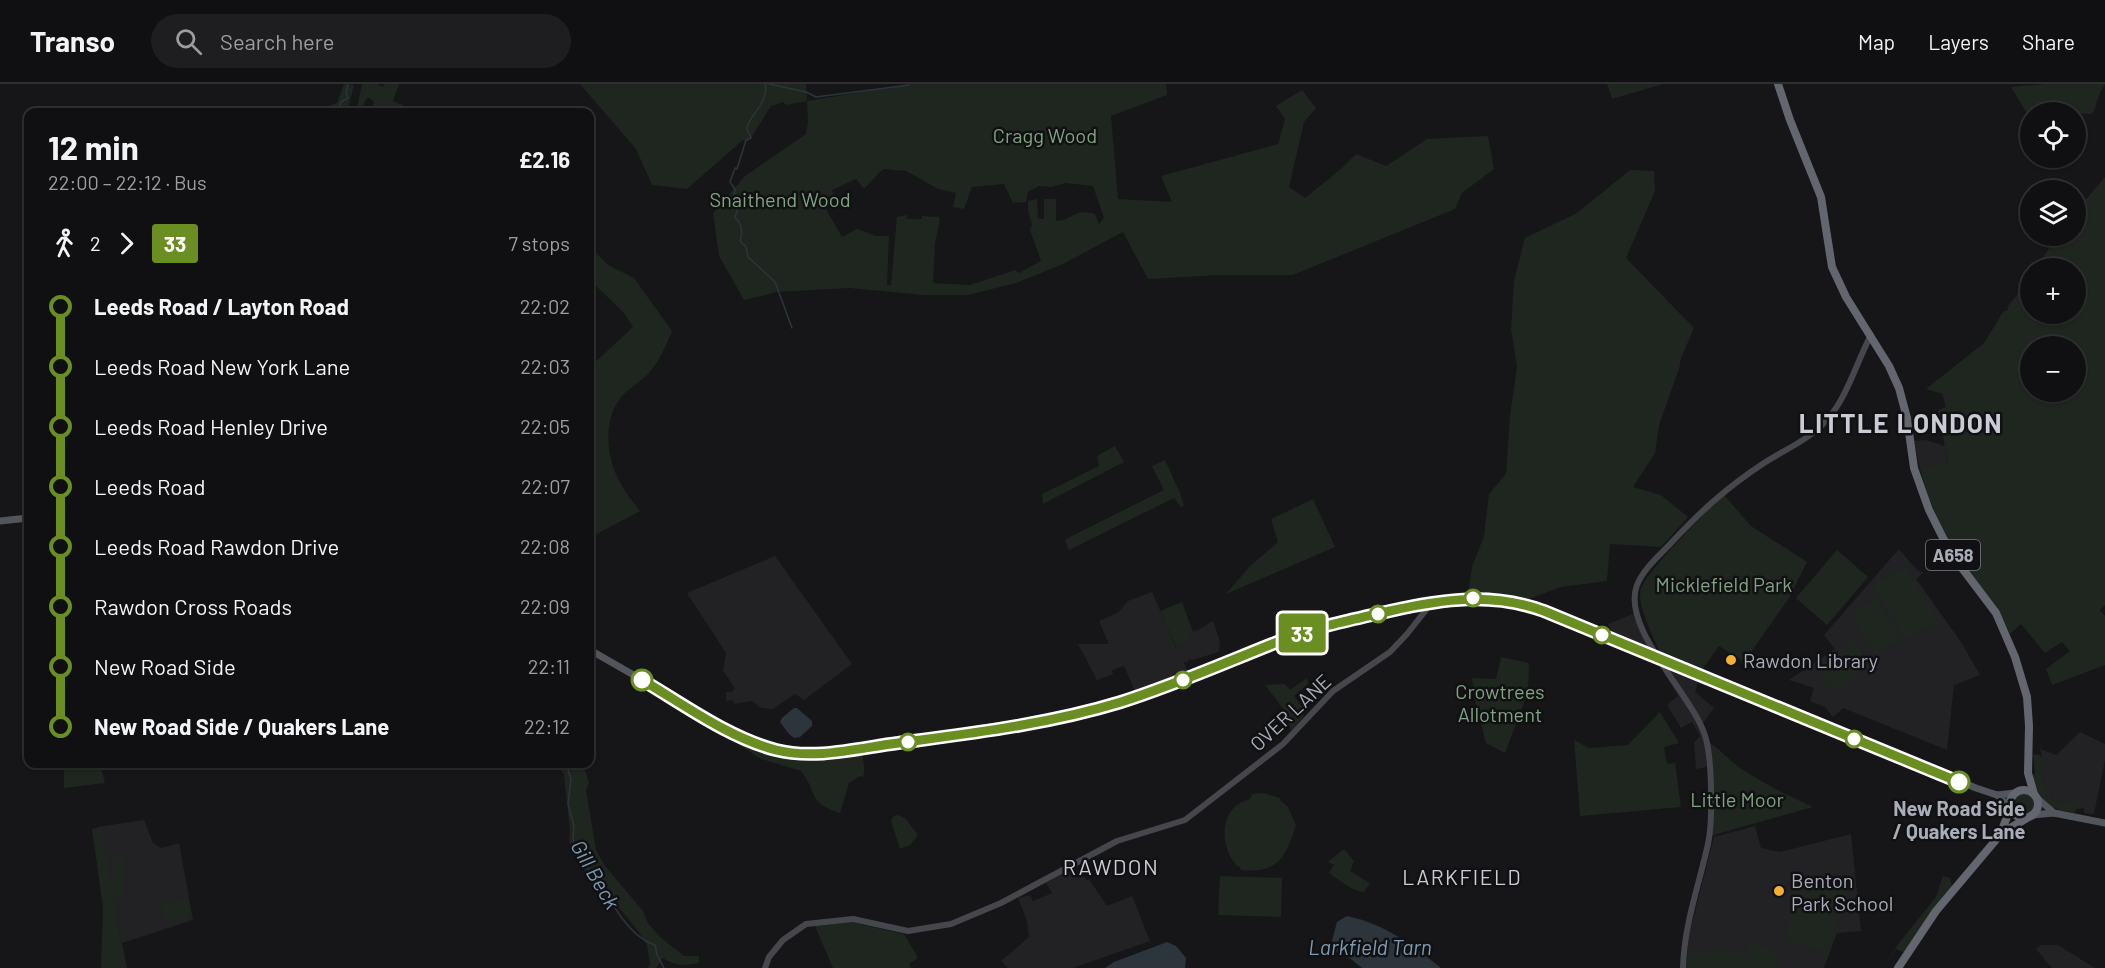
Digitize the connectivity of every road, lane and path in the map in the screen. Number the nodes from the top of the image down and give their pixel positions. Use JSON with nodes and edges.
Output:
{"nodes":[{"id":1,"x":1778,"y":84,"type":"edge"},
{"id":2,"x":1868,"y":336,"type":"junction"},
{"id":3,"x":24,"y":518,"type":"edge"},
{"id":4,"x":0,"y":520,"type":"edge"},
{"id":5,"x":1427,"y":603,"type":"junction"},
{"id":6,"x":1650,"y":642,"type":"junction"},
{"id":7,"x":1641,"y":651,"type":"junction"},
{"id":8,"x":594,"y":652,"type":"edge"},
{"id":9,"x":1657,"y":658,"type":"junction"},
{"id":10,"x":2028,"y":773,"type":"junction"},
{"id":11,"x":2016,"y":791,"type":"junction"},
{"id":12,"x":1997,"y":795,"type":"junction"},
{"id":13,"x":2036,"y":796,"type":"junction"},
{"id":14,"x":2010,"y":808,"type":"junction"},
{"id":15,"x":2054,"y":813,"type":"junction"},
{"id":16,"x":2030,"y":816,"type":"junction"},
{"id":17,"x":2105,"y":823,"type":"edge"},
{"id":18,"x":2000,"y":835,"type":"junction"},
{"id":19,"x":765,"y":968,"type":"edge"},
{"id":20,"x":1683,"y":968,"type":"edge"},
{"id":21,"x":1898,"y":968,"type":"edge"}],
"edges":[{"from":1,"to":2,"type":"highway","number":"A658"},
{"from":2,"to":6,"type":"street"},
{"from":2,"to":10,"type":"highway","number":"A658"},
{"from":3,"to":4,"type":"main road"},
{"from":5,"to":7,"type":"main road"},
{"from":5,"to":8,"type":"main road"},
{"from":5,"to":19,"type":"street","name":"OVER LANE"},
{"from":6,"to":7,"type":"street"},
{"from":6,"to":9,"type":"street"},
{"from":7,"to":9,"type":"main road"},
{"from":9,"to":12,"type":"main road"},
{"from":9,"to":20,"type":"street"},
{"from":10,"to":11,"type":"highway","number":"A658"},
{"from":10,"to":13,"type":"highway","number":"A658"},
{"from":11,"to":12,"type":"main road"},
{"from":11,"to":13,"type":"highway"},
{"from":11,"to":14,"type":"highway","number":"A658"},
{"from":12,"to":14,"type":"main road"},
{"from":13,"to":15,"type":"main road"},
{"from":13,"to":16,"type":"highway"},
{"from":14,"to":16,"type":"highway"},
{"from":14,"to":18,"type":"highway","number":"A658"},
{"from":15,"to":16,"type":"main road"},
{"from":15,"to":17,"type":"main road"},
{"from":16,"to":18,"type":"highway","number":"A658"},
{"from":18,"to":21,"type":"highway","number":"A658"}]}
